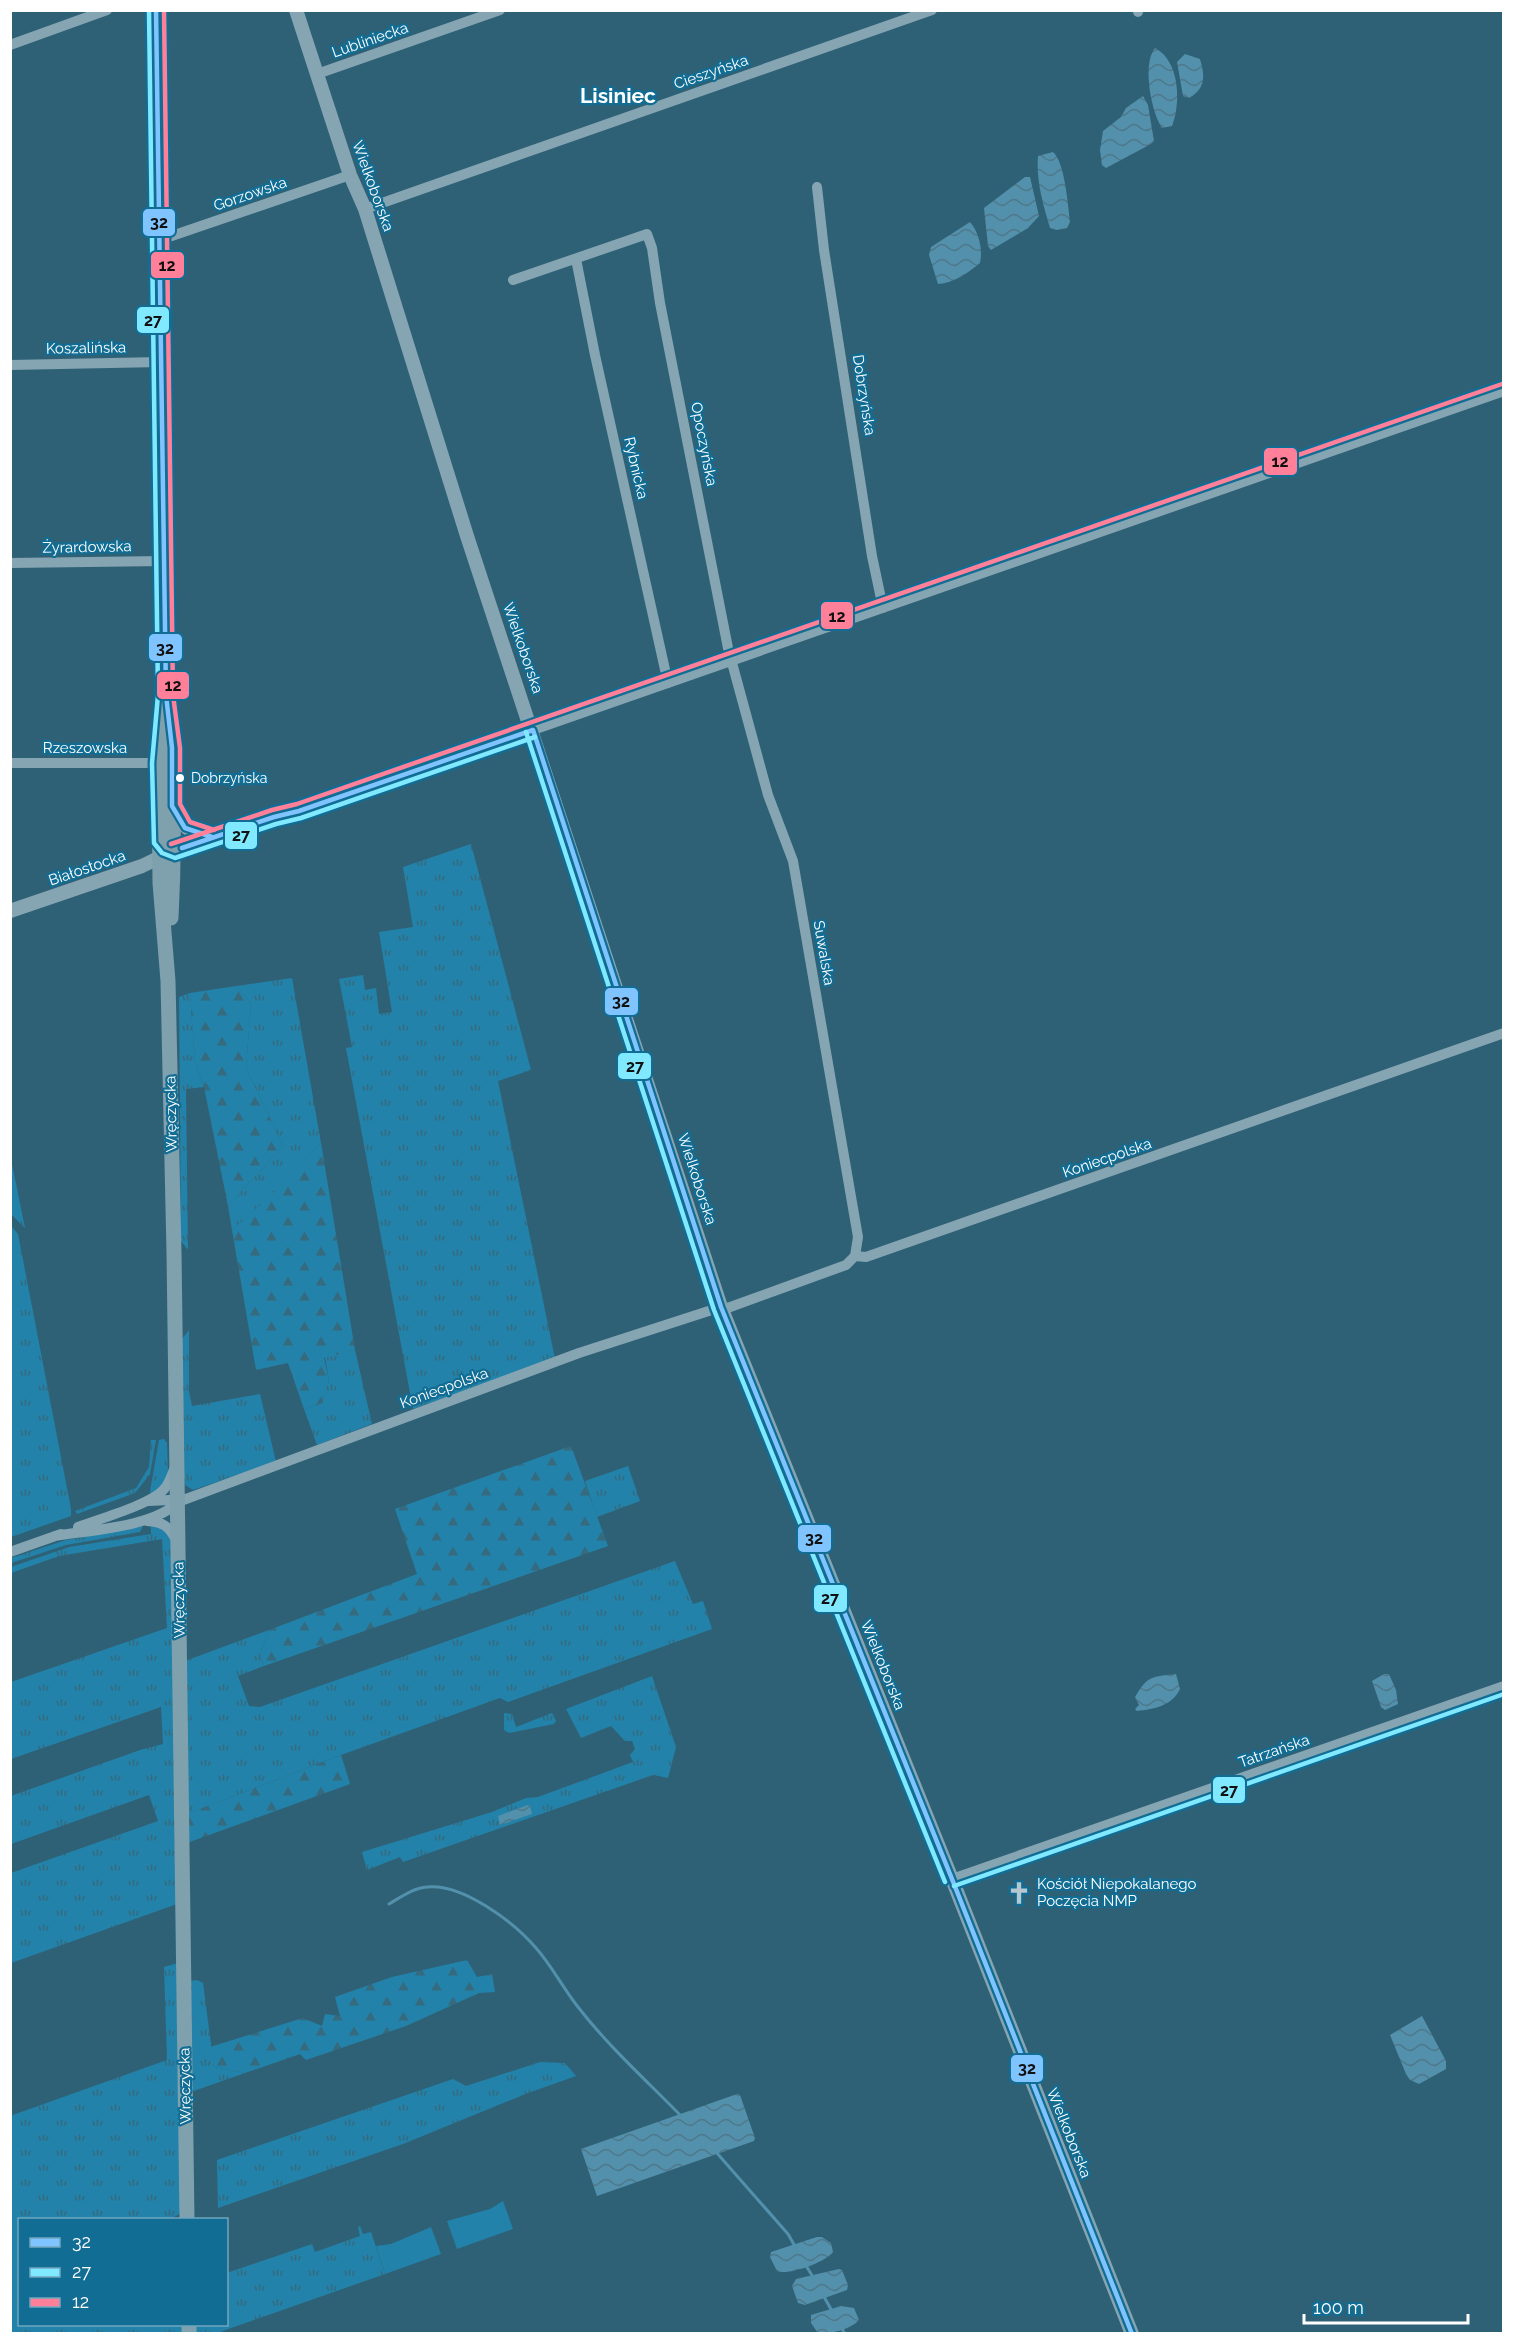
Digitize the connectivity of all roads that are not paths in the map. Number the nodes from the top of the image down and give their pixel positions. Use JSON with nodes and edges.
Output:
{"nodes":[{"id":1,"x":107,"y":10,"type":"edge"},
{"id":2,"x":156,"y":10,"type":"edge"},
{"id":3,"x":296,"y":10,"type":"edge"},
{"id":4,"x":500,"y":10,"type":"edge"},
{"id":5,"x":932,"y":10,"type":"edge"},
{"id":6,"x":10,"y":45,"type":"edge"},
{"id":7,"x":317,"y":74,"type":"junction"},
{"id":8,"x":350,"y":175,"type":"junction"},
{"id":9,"x":817,"y":187,"type":"dead end"},
{"id":10,"x":365,"y":209,"type":"junction"},
{"id":11,"x":160,"y":240,"type":"junction"},
{"id":12,"x":576,"y":259,"type":"junction"},
{"id":13,"x":513,"y":280,"type":"dead end"},
{"id":14,"x":161,"y":362,"type":"junction"},
{"id":15,"x":10,"y":365,"type":"edge"},
{"id":16,"x":1503,"y":391,"type":"edge"},
{"id":17,"x":165,"y":561,"type":"junction"},
{"id":18,"x":10,"y":563,"type":"edge"},
{"id":19,"x":882,"y":608,"type":"junction"},
{"id":20,"x":733,"y":660,"type":"junction"},
{"id":21,"x":668,"y":683,"type":"junction"},
{"id":22,"x":166,"y":695,"type":"junction"},
{"id":23,"x":533,"y":730,"type":"junction"},
{"id":24,"x":10,"y":763,"type":"edge"},
{"id":25,"x":159,"y":763,"type":"junction"},
{"id":26,"x":172,"y":806,"type":"junction"},
{"id":27,"x":212,"y":837,"type":"junction"},
{"id":28,"x":167,"y":855,"type":"junction"},
{"id":29,"x":10,"y":911,"type":"edge"},
{"id":30,"x":1503,"y":1033,"type":"edge"},
{"id":31,"x":855,"y":1257,"type":"junction"},
{"id":32,"x":722,"y":1308,"type":"junction"},
{"id":33,"x":178,"y":1459,"type":"junction"},
{"id":34,"x":146,"y":1502,"type":"junction"},
{"id":35,"x":178,"y":1502,"type":"junction"},
{"id":36,"x":147,"y":1521,"type":"junction"},
{"id":37,"x":55,"y":1536,"type":"junction"},
{"id":38,"x":179,"y":1545,"type":"junction"},
{"id":39,"x":10,"y":1552,"type":"edge"},
{"id":40,"x":1503,"y":1686,"type":"edge"},
{"id":41,"x":952,"y":1879,"type":"junction"},
{"id":42,"x":187,"y":2218,"type":"edge"},
{"id":43,"x":1132,"y":2334,"type":"edge"}],
"edges":[{"from":1,"to":6,"type":"street"},
{"from":2,"to":11,"type":"main road","name":"Wręczycka"},
{"from":3,"to":7,"type":"street","name":"Wielkoborska"},
{"from":4,"to":7,"type":"street","name":"Lubliniecka"},
{"from":5,"to":10,"type":"street","name":"Cieszyńska"},
{"from":7,"to":8,"type":"street","name":"Wielkoborska"},
{"from":8,"to":10,"type":"street","name":"Wielkoborska"},
{"from":8,"to":11,"type":"street","name":"Gorzowska"},
{"from":9,"to":19,"type":"street","name":"Dobrzyńska"},
{"from":10,"to":23,"type":"street","name":"Wielkoborska"},
{"from":11,"to":14,"type":"main road","name":"Wręczycka"},
{"from":12,"to":13,"type":"street"},
{"from":12,"to":20,"type":"street","name":"Opoczyńska"},
{"from":12,"to":21,"type":"street","name":"Rybnicka"},
{"from":14,"to":15,"type":"street","name":"Koszalińska"},
{"from":14,"to":17,"type":"main road","name":"Wręczycka"},
{"from":16,"to":19,"type":"street"},
{"from":17,"to":18,"type":"street","name":"Żyrardowska"},
{"from":17,"to":22,"type":"main road","name":"Wręczycka"},
{"from":19,"to":20,"type":"street"},
{"from":20,"to":21,"type":"street"},
{"from":20,"to":31,"type":"street","name":"Suwalska"},
{"from":21,"to":23,"type":"street"},
{"from":22,"to":25,"type":"main road","name":"Wręczycka"},
{"from":22,"to":26,"type":"main road","name":"Wręczycka"},
{"from":23,"to":27,"type":"street"},
{"from":23,"to":32,"type":"street","name":"Wielkoborska"},
{"from":24,"to":25,"type":"street","name":"Rzeszowska"},
{"from":25,"to":28,"type":"main road","name":"Wręczycka"},
{"from":26,"to":27,"type":"street"},
{"from":26,"to":28,"type":"main road","name":"Wręczycka"},
{"from":27,"to":28,"type":"street"},
{"from":28,"to":29,"type":"street","name":"Białostocka"},
{"from":28,"to":33,"type":"main road","name":"Wręczycka"},
{"from":30,"to":31,"type":"street","name":"Koniecpolska"},
{"from":31,"to":32,"type":"street","name":"Koniecpolska"},
{"from":32,"to":35,"type":"street","name":"Koniecpolska"},
{"from":32,"to":41,"type":"street","name":"Wielkoborska"},
{"from":33,"to":34,"type":"street"},
{"from":33,"to":35,"type":"main road","name":"Wręczycka"},
{"from":34,"to":35,"type":"street"},
{"from":34,"to":37,"type":"street"},
{"from":35,"to":36,"type":"street"},
{"from":35,"to":38,"type":"main road","name":"Wręczycka"},
{"from":36,"to":37,"type":"street"},
{"from":36,"to":38,"type":"street"},
{"from":37,"to":39,"type":"street"},
{"from":38,"to":42,"type":"main road","name":"Wręczycka"},
{"from":40,"to":41,"type":"street","name":"Tatrzańska"},
{"from":41,"to":43,"type":"street","name":"Wielkoborska"}]}
